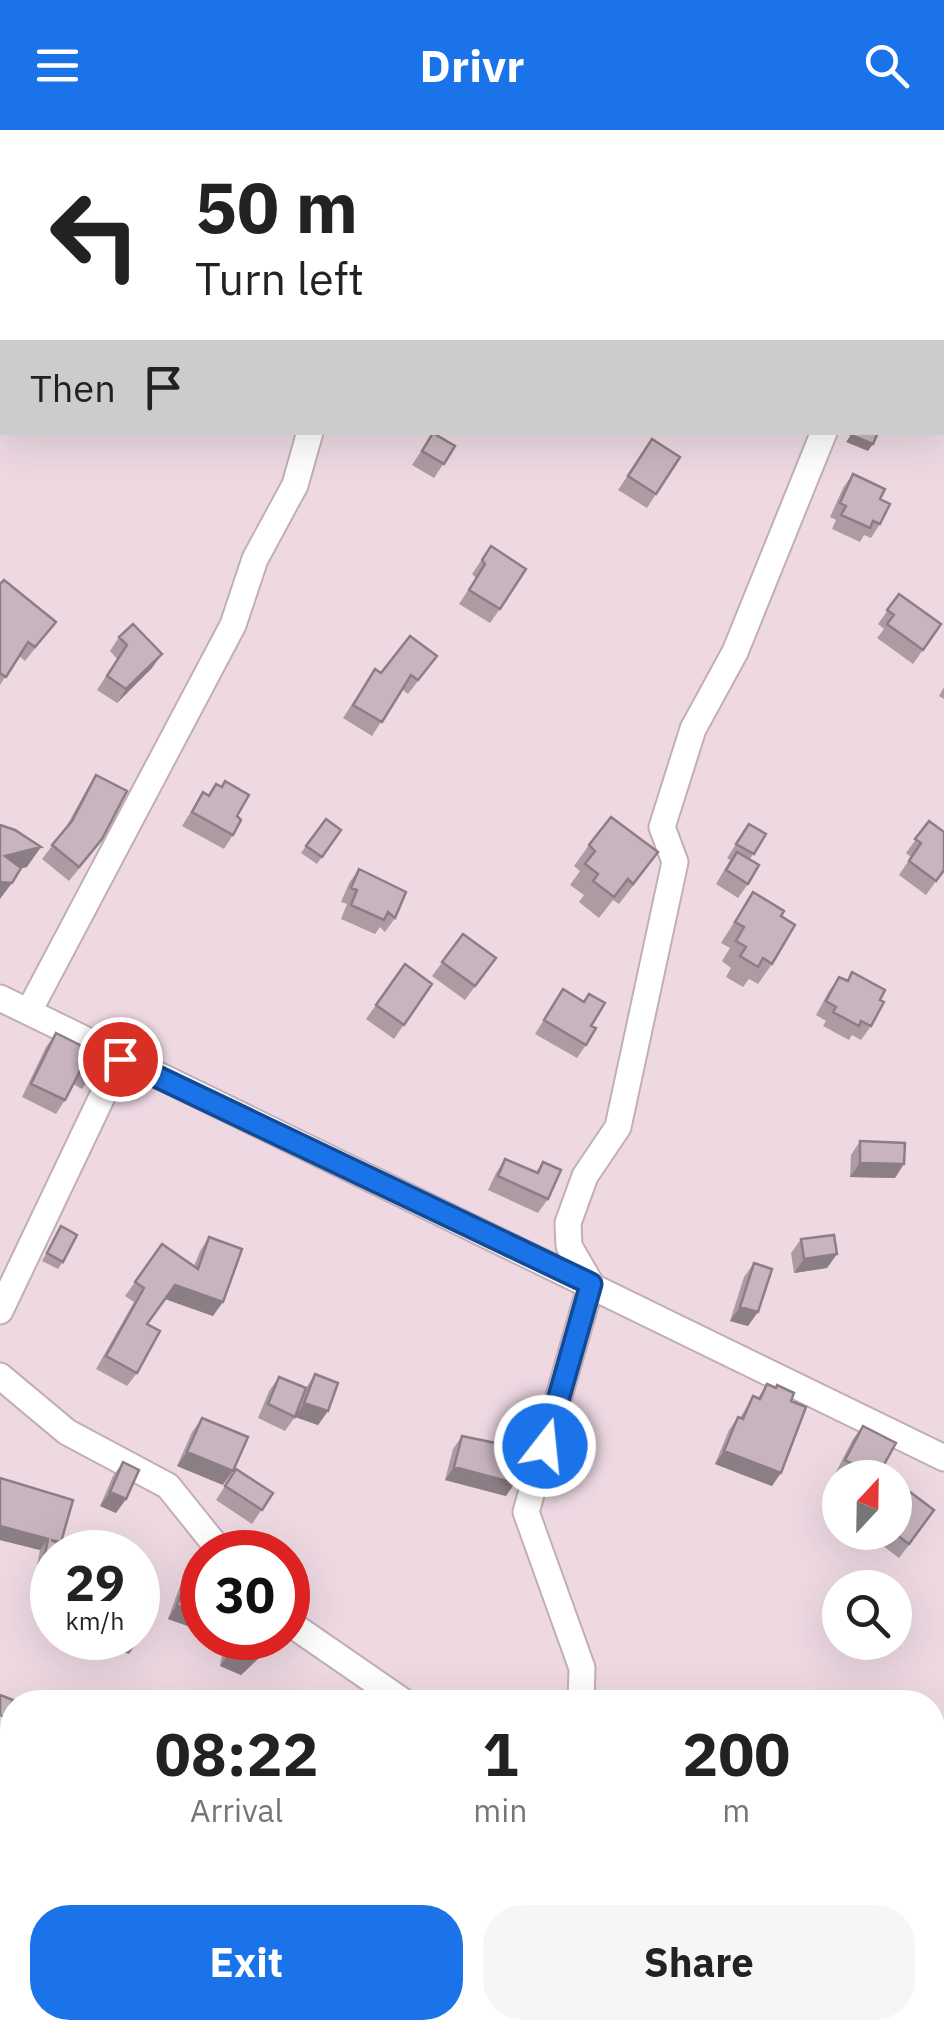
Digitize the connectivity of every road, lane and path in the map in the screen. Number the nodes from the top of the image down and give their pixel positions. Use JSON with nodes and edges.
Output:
{"nodes":[{"id":1,"x":309,"y":435,"type":"edge"},
{"id":2,"x":823,"y":435,"type":"edge"},
{"id":3,"x":0,"y":998,"type":"edge"},
{"id":4,"x":29,"y":1012,"type":"junction"},
{"id":5,"x":120,"y":1059,"type":"junction"},
{"id":6,"x":591,"y":1284,"type":"junction"},
{"id":7,"x":0,"y":1311,"type":"edge"},
{"id":8,"x":0,"y":1376,"type":"edge"},
{"id":9,"x":944,"y":1458,"type":"edge"},
{"id":10,"x":203,"y":1530,"type":"edge"},
{"id":11,"x":310,"y":1637,"type":"edge"},
{"id":12,"x":387,"y":1690,"type":"edge"},
{"id":13,"x":581,"y":1690,"type":"edge"}],
"edges":[{"from":1,"to":4,"type":"street"},
{"from":2,"to":6,"type":"street"},
{"from":3,"to":4,"type":"street"},
{"from":4,"to":5,"type":"street"},
{"from":5,"to":6,"type":"street"},
{"from":5,"to":7,"type":"street"},
{"from":6,"to":9,"type":"street"},
{"from":6,"to":13,"type":"street"},
{"from":8,"to":10,"type":"street"},
{"from":11,"to":12,"type":"street"}]}
